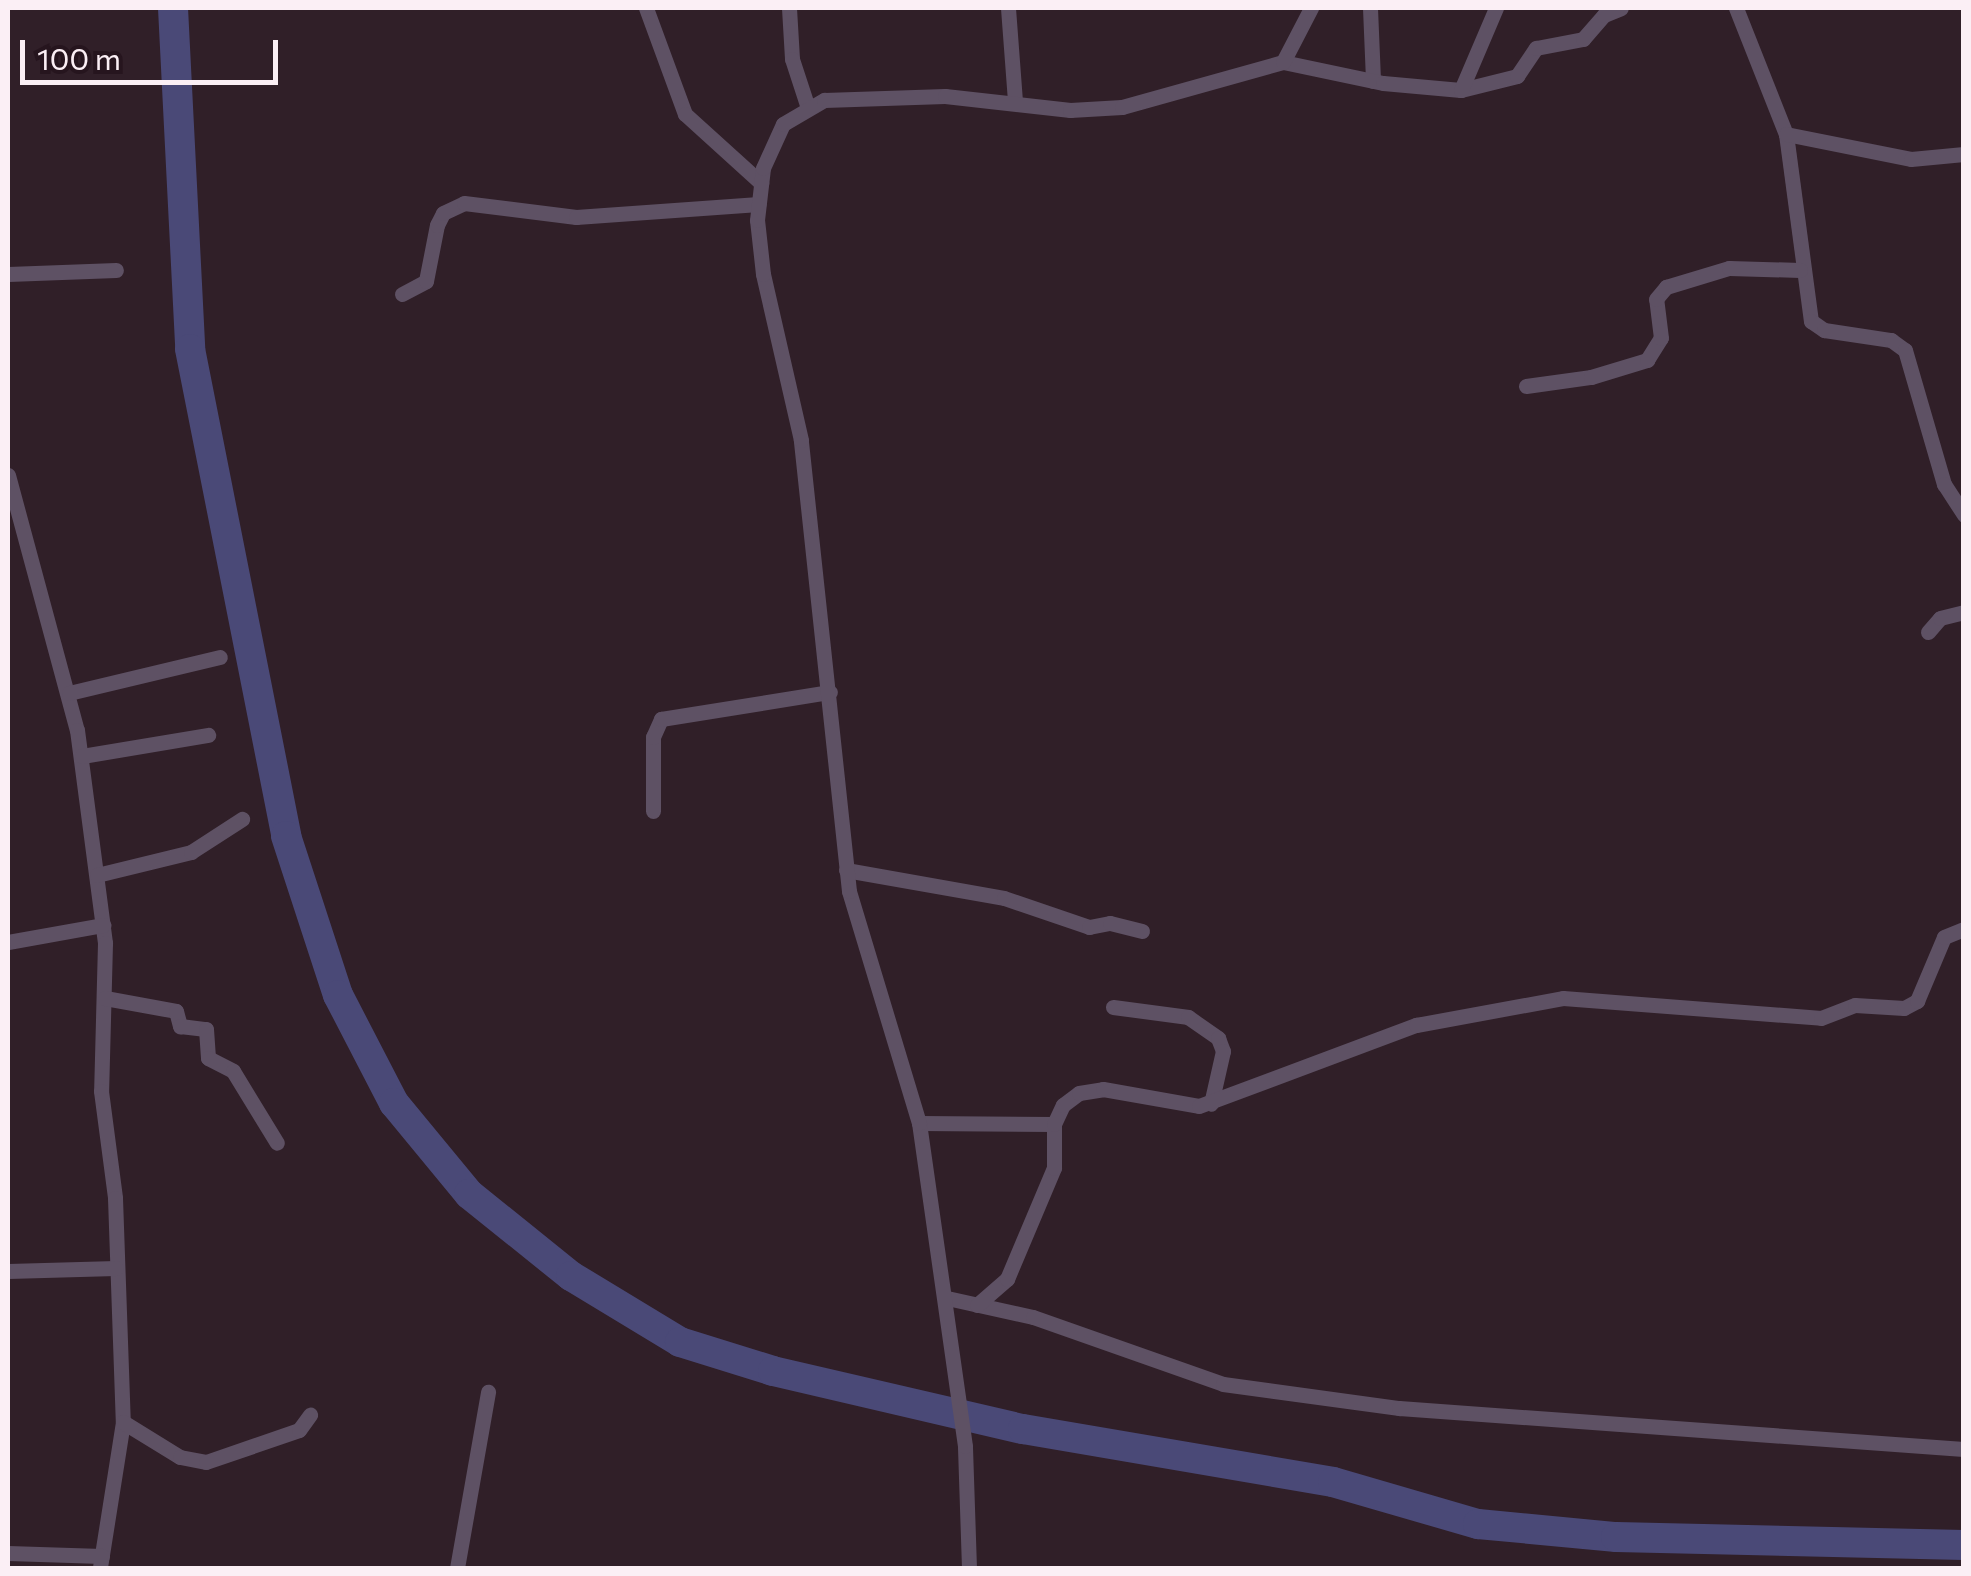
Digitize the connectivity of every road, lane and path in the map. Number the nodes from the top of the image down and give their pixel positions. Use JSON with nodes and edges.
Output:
{"nodes":[{"id":1,"x":646,"y":8,"type":"edge"},
{"id":2,"x":790,"y":8,"type":"edge"},
{"id":3,"x":1008,"y":8,"type":"edge"},
{"id":4,"x":1311,"y":8,"type":"edge"},
{"id":5,"x":1370,"y":8,"type":"edge"},
{"id":6,"x":1496,"y":8,"type":"edge"},
{"id":7,"x":1621,"y":8,"type":"edge"},
{"id":8,"x":1736,"y":8,"type":"edge"},
{"id":9,"x":1283,"y":62,"type":"junction"},
{"id":10,"x":1372,"y":81,"type":"junction"},
{"id":11,"x":1461,"y":90,"type":"junction"},
{"id":12,"x":1015,"y":102,"type":"junction"},
{"id":13,"x":807,"y":105,"type":"junction"},
{"id":14,"x":1786,"y":134,"type":"junction"},
{"id":15,"x":1964,"y":154,"type":"edge"},
{"id":16,"x":761,"y":183,"type":"junction"},
{"id":17,"x":759,"y":204,"type":"junction"},
{"id":18,"x":116,"y":270,"type":"dead end"},
{"id":19,"x":1800,"y":270,"type":"junction"},
{"id":20,"x":8,"y":274,"type":"edge"},
{"id":21,"x":402,"y":294,"type":"dead end"},
{"id":22,"x":1526,"y":386,"type":"dead end"},
{"id":23,"x":8,"y":475,"type":"edge"},
{"id":24,"x":1964,"y":515,"type":"edge"},
{"id":25,"x":1964,"y":612,"type":"edge"},
{"id":26,"x":1928,"y":632,"type":"dead end"},
{"id":27,"x":220,"y":657,"type":"dead end"},
{"id":28,"x":830,"y":692,"type":"junction"},
{"id":29,"x":68,"y":693,"type":"junction"},
{"id":30,"x":208,"y":735,"type":"dead end"},
{"id":31,"x":82,"y":756,"type":"junction"},
{"id":32,"x":653,"y":811,"type":"dead end"},
{"id":33,"x":242,"y":819,"type":"dead end"},
{"id":34,"x":846,"y":870,"type":"junction"},
{"id":35,"x":96,"y":875,"type":"junction"},
{"id":36,"x":102,"y":926,"type":"junction"},
{"id":37,"x":1964,"y":929,"type":"edge"},
{"id":38,"x":1142,"y":931,"type":"dead end"},
{"id":39,"x":8,"y":942,"type":"edge"},
{"id":40,"x":105,"y":998,"type":"junction"},
{"id":41,"x":1113,"y":1007,"type":"dead end"},
{"id":42,"x":1212,"y":1104,"type":"junction"},
{"id":43,"x":918,"y":1123,"type":"junction"},
{"id":44,"x":1054,"y":1124,"type":"junction"},
{"id":45,"x":277,"y":1143,"type":"dead end"},
{"id":46,"x":116,"y":1268,"type":"junction"},
{"id":47,"x":8,"y":1271,"type":"edge"},
{"id":48,"x":947,"y":1298,"type":"junction"},
{"id":49,"x":977,"y":1305,"type":"junction"},
{"id":50,"x":488,"y":1392,"type":"dead end"},
{"id":51,"x":310,"y":1415,"type":"dead end"},
{"id":52,"x":123,"y":1422,"type":"junction"},
{"id":53,"x":1964,"y":1448,"type":"edge"},
{"id":54,"x":8,"y":1553,"type":"edge"},
{"id":55,"x":101,"y":1562,"type":"edge"},
{"id":56,"x":457,"y":1568,"type":"edge"},
{"id":57,"x":969,"y":1568,"type":"edge"}],
"edges":[{"from":1,"to":16,"type":"street"},
{"from":2,"to":13,"type":"street"},
{"from":3,"to":12,"type":"street"},
{"from":4,"to":9,"type":"street"},
{"from":5,"to":10,"type":"street"},
{"from":6,"to":11,"type":"street"},
{"from":7,"to":11,"type":"street"},
{"from":8,"to":14,"type":"street"},
{"from":9,"to":10,"type":"street"},
{"from":9,"to":12,"type":"street"},
{"from":10,"to":11,"type":"street"},
{"from":12,"to":13,"type":"street"},
{"from":13,"to":16,"type":"street"},
{"from":14,"to":15,"type":"street"},
{"from":14,"to":19,"type":"street"},
{"from":16,"to":17,"type":"street"},
{"from":17,"to":21,"type":"street"},
{"from":17,"to":28,"type":"street"},
{"from":18,"to":20,"type":"street"},
{"from":19,"to":22,"type":"street"},
{"from":19,"to":24,"type":"street"},
{"from":23,"to":29,"type":"street"},
{"from":25,"to":26,"type":"street"},
{"from":27,"to":29,"type":"street"},
{"from":28,"to":32,"type":"street"},
{"from":28,"to":34,"type":"street"},
{"from":29,"to":31,"type":"street"},
{"from":30,"to":31,"type":"street"},
{"from":31,"to":35,"type":"street"},
{"from":33,"to":35,"type":"street"},
{"from":34,"to":38,"type":"street"},
{"from":34,"to":43,"type":"street"},
{"from":35,"to":36,"type":"street"},
{"from":36,"to":39,"type":"street"},
{"from":36,"to":40,"type":"street"},
{"from":37,"to":42,"type":"street"},
{"from":40,"to":45,"type":"street"},
{"from":40,"to":46,"type":"street"},
{"from":41,"to":42,"type":"street"},
{"from":42,"to":44,"type":"street"},
{"from":43,"to":44,"type":"street"},
{"from":43,"to":48,"type":"street"},
{"from":44,"to":49,"type":"street"},
{"from":46,"to":47,"type":"street"},
{"from":46,"to":52,"type":"street"},
{"from":48,"to":49,"type":"street"},
{"from":48,"to":57,"type":"street"},
{"from":49,"to":53,"type":"street"},
{"from":50,"to":56,"type":"street"},
{"from":51,"to":52,"type":"street"},
{"from":52,"to":55,"type":"street"},
{"from":54,"to":55,"type":"street"}]}
